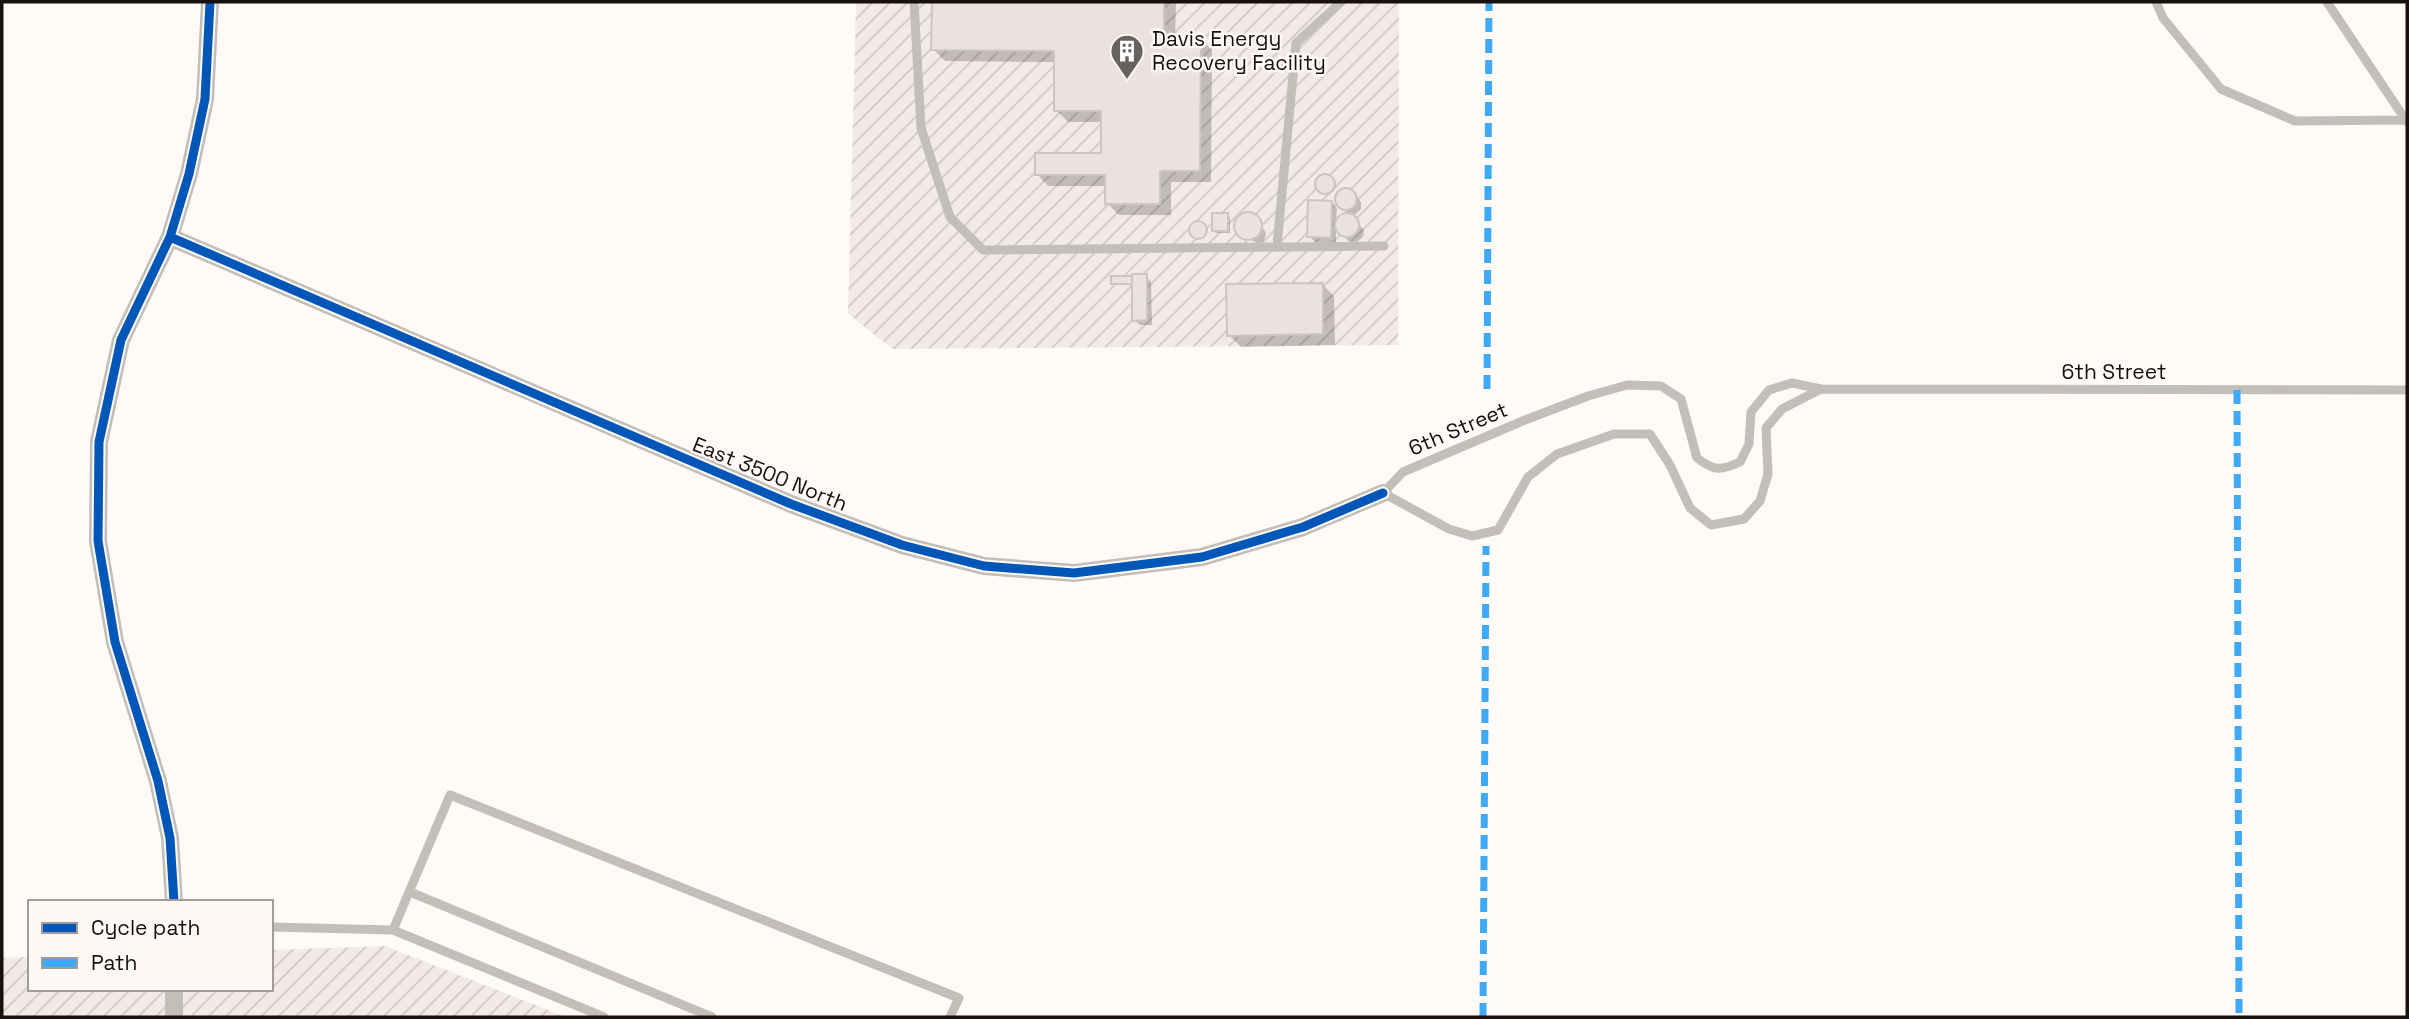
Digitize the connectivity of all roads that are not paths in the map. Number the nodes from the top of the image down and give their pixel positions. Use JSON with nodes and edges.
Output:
{"nodes":[{"id":1,"x":210,"y":2,"type":"edge"},
{"id":2,"x":914,"y":2,"type":"edge"},
{"id":3,"x":1341,"y":2,"type":"edge"},
{"id":4,"x":2156,"y":2,"type":"edge"},
{"id":5,"x":2327,"y":2,"type":"edge"},
{"id":6,"x":2407,"y":121,"type":"edge"},
{"id":7,"x":170,"y":237,"type":"junction"},
{"id":8,"x":1277,"y":246,"type":"junction"},
{"id":9,"x":1384,"y":246,"type":"dead end"},
{"id":10,"x":1821,"y":389,"type":"junction"},
{"id":11,"x":2407,"y":390,"type":"edge"},
{"id":12,"x":1383,"y":493,"type":"junction"},
{"id":13,"x":411,"y":892,"type":"junction"},
{"id":14,"x":174,"y":900,"type":"edge"},
{"id":15,"x":273,"y":927,"type":"edge"},
{"id":16,"x":393,"y":930,"type":"junction"},
{"id":17,"x":174,"y":991,"type":"edge"},
{"id":18,"x":174,"y":1017,"type":"edge"},
{"id":19,"x":604,"y":1017,"type":"edge"},
{"id":20,"x":712,"y":1017,"type":"edge"},
{"id":21,"x":950,"y":1017,"type":"edge"}],
"edges":[{"from":1,"to":7,"type":"street"},
{"from":2,"to":8,"type":"lane"},
{"from":3,"to":8,"type":"lane"},
{"from":4,"to":6,"type":"lane"},
{"from":5,"to":6,"type":"lane"},
{"from":7,"to":12,"type":"street","name":"East 3500 North"},
{"from":7,"to":14,"type":"street"},
{"from":8,"to":9,"type":"lane"},
{"from":10,"to":11,"type":"lane","name":"6th Street"},
{"from":10,"to":12,"type":"lane","name":"6th Street"},
{"from":10,"to":12,"type":"lane","name":"6th Street"},
{"from":13,"to":16,"type":"lane"},
{"from":13,"to":20,"type":"lane"},
{"from":13,"to":21,"type":"lane"},
{"from":15,"to":16,"type":"lane"},
{"from":16,"to":19,"type":"lane"},
{"from":17,"to":18,"type":"street"}]}
